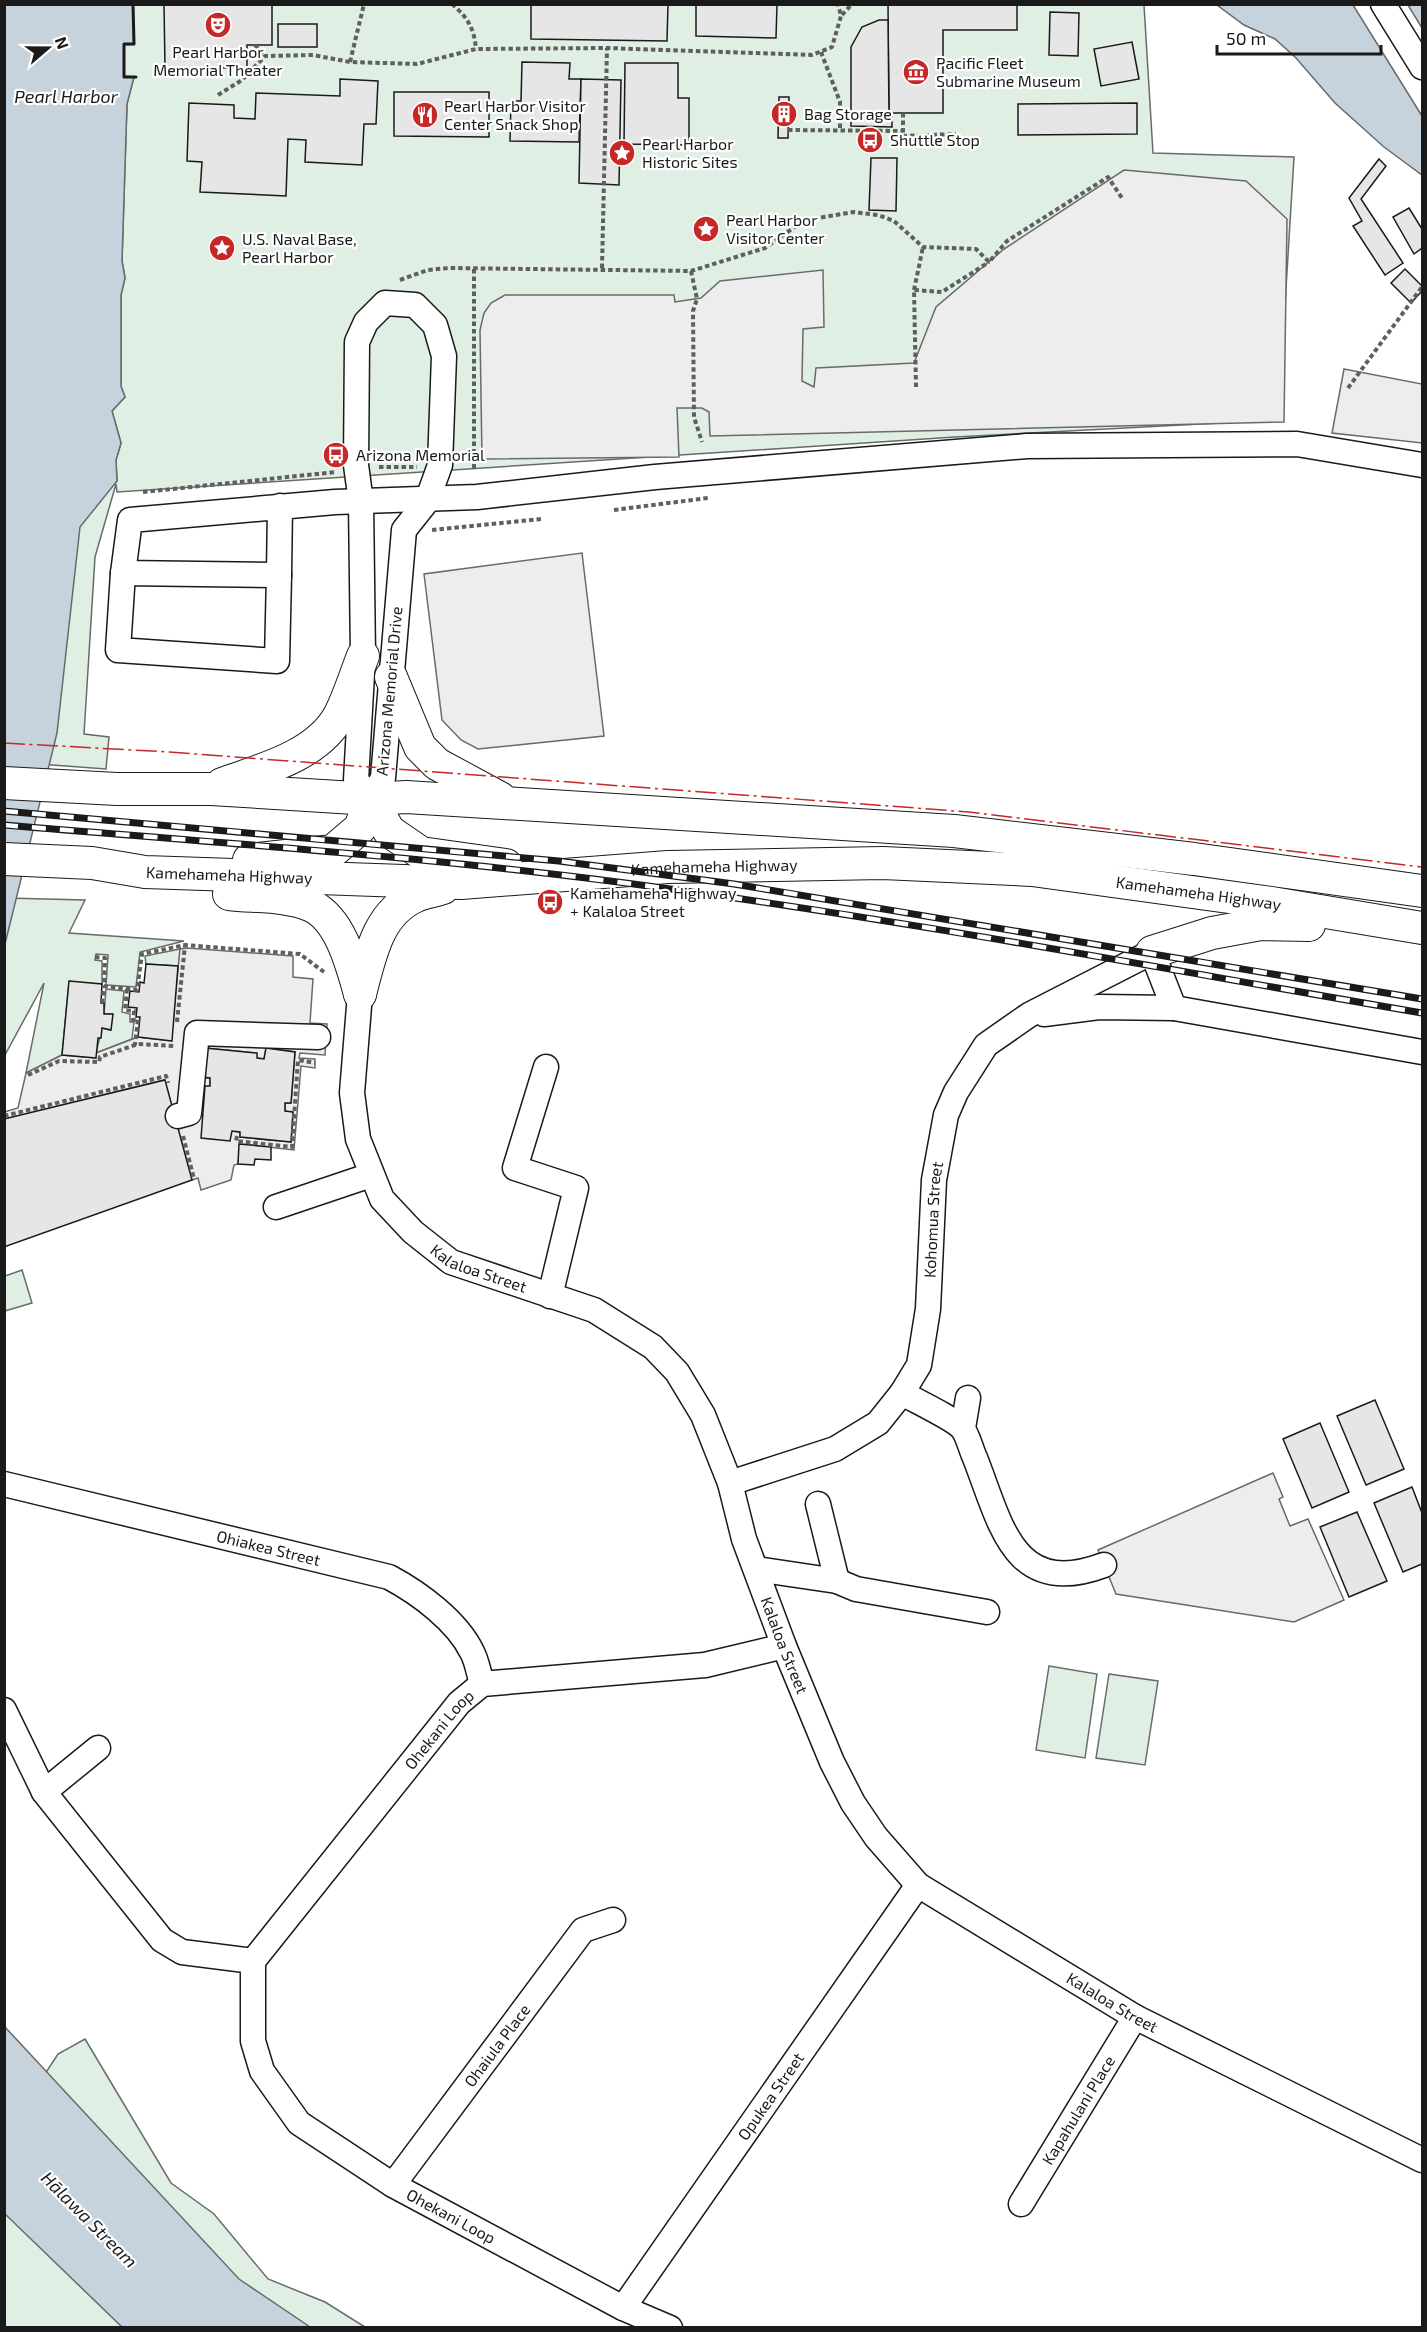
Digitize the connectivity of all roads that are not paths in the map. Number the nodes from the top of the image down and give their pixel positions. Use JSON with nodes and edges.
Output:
{"nodes":[{"id":1,"x":1383,"y":4,"type":"edge"},
{"id":2,"x":1422,"y":67,"type":"edge"},
{"id":3,"x":1422,"y":465,"type":"edge"},
{"id":4,"x":427,"y":501,"type":"junction"},
{"id":5,"x":361,"y":502,"type":"junction"},
{"id":6,"x":280,"y":506,"type":"junction"},
{"id":7,"x":123,"y":573,"type":"junction"},
{"id":8,"x":279,"y":575,"type":"junction"},
{"id":9,"x":363,"y":656,"type":"junction"},
{"id":10,"x":391,"y":677,"type":"junction"},
{"id":11,"x":4,"y":783,"type":"edge"},
{"id":12,"x":211,"y":789,"type":"junction"},
{"id":13,"x":371,"y":799,"type":"junction"},
{"id":14,"x":506,"y":802,"type":"junction"},
{"id":15,"x":4,"y":859,"type":"edge"},
{"id":16,"x":145,"y":872,"type":"junction"},
{"id":17,"x":199,"y":872,"type":"junction"},
{"id":18,"x":578,"y":873,"type":"junction"},
{"id":19,"x":461,"y":883,"type":"junction"},
{"id":20,"x":1422,"y":891,"type":"edge"},
{"id":21,"x":1372,"y":918,"type":"junction"},
{"id":22,"x":1422,"y":928,"type":"edge"},
{"id":23,"x":1152,"y":951,"type":"junction"},
{"id":24,"x":360,"y":994,"type":"junction"},
{"id":25,"x":1174,"y":1008,"type":"junction"},
{"id":26,"x":1029,"y":1015,"type":"junction"},
{"id":27,"x":318,"y":1037,"type":"dead end"},
{"id":28,"x":1422,"y":1052,"type":"edge"},
{"id":29,"x":546,"y":1067,"type":"dead end"},
{"id":30,"x":178,"y":1116,"type":"dead end"},
{"id":31,"x":371,"y":1175,"type":"junction"},
{"id":32,"x":276,"y":1207,"type":"dead end"},
{"id":33,"x":550,"y":1296,"type":"junction"},
{"id":34,"x":902,"y":1394,"type":"junction"},
{"id":35,"x":968,"y":1398,"type":"dead end"},
{"id":36,"x":963,"y":1428,"type":"junction"},
{"id":37,"x":730,"y":1483,"type":"junction"},
{"id":38,"x":4,"y":1484,"type":"edge"},
{"id":39,"x":818,"y":1504,"type":"dead end"},
{"id":40,"x":1104,"y":1565,"type":"dead end"},
{"id":41,"x":756,"y":1569,"type":"junction"},
{"id":42,"x":837,"y":1581,"type":"junction"},
{"id":43,"x":987,"y":1612,"type":"dead end"},
{"id":44,"x":784,"y":1646,"type":"junction"},
{"id":45,"x":482,"y":1683,"type":"junction"},
{"id":46,"x":4,"y":1710,"type":"edge"},
{"id":47,"x":98,"y":1748,"type":"dead end"},
{"id":48,"x":44,"y":1792,"type":"junction"},
{"id":49,"x":918,"y":1885,"type":"junction"},
{"id":50,"x":613,"y":1920,"type":"dead end"},
{"id":51,"x":253,"y":1961,"type":"junction"},
{"id":52,"x":1135,"y":2017,"type":"junction"},
{"id":53,"x":1422,"y":2160,"type":"edge"},
{"id":54,"x":393,"y":2185,"type":"junction"},
{"id":55,"x":1021,"y":2204,"type":"dead end"},
{"id":56,"x":622,"y":2308,"type":"junction"},
{"id":57,"x":670,"y":2328,"type":"edge"}],
"edges":[{"from":1,"to":2,"type":"street"},
{"from":3,"to":4,"type":"street"},
{"from":4,"to":5,"type":"street"},
{"from":4,"to":5,"type":"street","name":"Arizona Memorial Drive"},
{"from":4,"to":10,"type":"street","name":"Arizona Memorial Drive"},
{"from":5,"to":6,"type":"street"},
{"from":5,"to":9,"type":"street","name":"Arizona Memorial Drive"},
{"from":6,"to":7,"type":"street"},
{"from":6,"to":8,"type":"street"},
{"from":7,"to":8,"type":"street"},
{"from":7,"to":8,"type":"street"},
{"from":9,"to":12,"type":"main road"},
{"from":9,"to":13,"type":"street","name":"Arizona Memorial Drive"},
{"from":10,"to":13,"type":"street","name":"Arizona Memorial Drive"},
{"from":10,"to":14,"type":"main road"},
{"from":11,"to":12,"type":"main road","name":"Kamehameha Highway"},
{"from":12,"to":13,"type":"main road","name":"Kamehameha Highway"},
{"from":13,"to":14,"type":"main road","name":"Kamehameha Highway"},
{"from":13,"to":17,"type":"main road"},
{"from":13,"to":18,"type":"main road"},
{"from":14,"to":20,"type":"main road","name":"Kamehameha Highway"},
{"from":15,"to":16,"type":"main road","name":"Kamehameha Highway"},
{"from":16,"to":17,"type":"main road","name":"Kamehameha Highway"},
{"from":16,"to":24,"type":"main road"},
{"from":17,"to":19,"type":"main road","name":"Kamehameha Highway"},
{"from":18,"to":19,"type":"main road","name":"Kamehameha Highway"},
{"from":18,"to":21,"type":"main road","name":"Kamehameha Highway"},
{"from":19,"to":24,"type":"main road"},
{"from":21,"to":22,"type":"main road","name":"Kamehameha Highway"},
{"from":21,"to":23,"type":"main road"},
{"from":23,"to":25,"type":"street"},
{"from":23,"to":26,"type":"street","name":"Kohomua Street"},
{"from":24,"to":31,"type":"street","name":"Kalaloa Street"},
{"from":25,"to":26,"type":"street"},
{"from":25,"to":28,"type":"street"},
{"from":26,"to":34,"type":"street","name":"Kohomua Street"},
{"from":27,"to":30,"type":"street"},
{"from":29,"to":33,"type":"street"},
{"from":31,"to":32,"type":"street"},
{"from":31,"to":33,"type":"street","name":"Kalaloa Street"},
{"from":33,"to":37,"type":"street","name":"Kalaloa Street"},
{"from":34,"to":36,"type":"street"},
{"from":34,"to":37,"type":"street","name":"Kohomua Street"},
{"from":35,"to":36,"type":"street"},
{"from":36,"to":40,"type":"street"},
{"from":37,"to":41,"type":"street","name":"Kalaloa Street"},
{"from":38,"to":45,"type":"street","name":"Ohiakea Street"},
{"from":39,"to":42,"type":"street"},
{"from":41,"to":42,"type":"street"},
{"from":41,"to":44,"type":"street","name":"Kalaloa Street"},
{"from":42,"to":43,"type":"street"},
{"from":44,"to":45,"type":"street","name":"Ohekani Loop"},
{"from":44,"to":49,"type":"street","name":"Kalaloa Street"},
{"from":45,"to":51,"type":"street","name":"Ohekani Loop"},
{"from":46,"to":48,"type":"street"},
{"from":47,"to":48,"type":"street"},
{"from":48,"to":51,"type":"street"},
{"from":49,"to":52,"type":"street","name":"Kalaloa Street"},
{"from":49,"to":56,"type":"street","name":"Opukea Street"},
{"from":50,"to":54,"type":"street","name":"Ohaiula Place"},
{"from":51,"to":54,"type":"street","name":"Ohekani Loop"},
{"from":52,"to":53,"type":"street","name":"Kalaloa Street"},
{"from":52,"to":55,"type":"street","name":"Kapahulani Place"},
{"from":54,"to":56,"type":"street","name":"Ohekani Loop"},
{"from":56,"to":57,"type":"street","name":"Ohekani Loop"}]}
